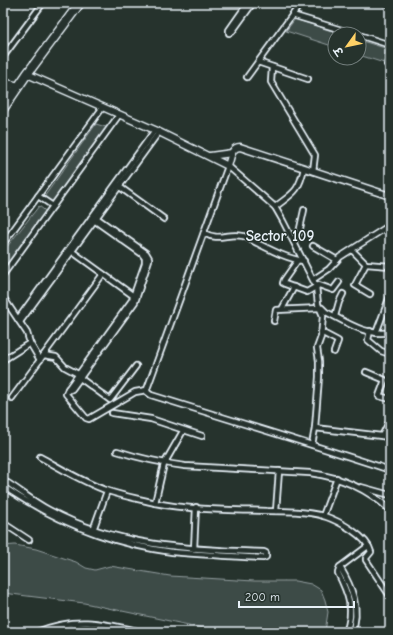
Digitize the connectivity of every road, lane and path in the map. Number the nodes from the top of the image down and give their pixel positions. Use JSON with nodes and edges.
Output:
{"nodes":[{"id":1,"x":43,"y":3,"type":"edge"},
{"id":2,"x":80,"y":3,"type":"edge"},
{"id":3,"x":248,"y":3,"type":"edge"},
{"id":4,"x":253,"y":3,"type":"edge"},
{"id":5,"x":301,"y":3,"type":"edge"},
{"id":6,"x":385,"y":3,"type":"edge"},
{"id":7,"x":390,"y":4,"type":"edge"},
{"id":8,"x":292,"y":15,"type":"junction"},
{"id":9,"x":328,"y":26,"type":"edge"},
{"id":10,"x":367,"y":38,"type":"edge"},
{"id":11,"x":390,"y":45,"type":"edge"},
{"id":12,"x":390,"y":52,"type":"edge"},
{"id":13,"x":3,"y":56,"type":"edge"},
{"id":14,"x":258,"y":62,"type":"junction"},
{"id":15,"x":387,"y":64,"type":"dead end"},
{"id":16,"x":272,"y":67,"type":"junction"},
{"id":17,"x":27,"y":74,"type":"junction"},
{"id":18,"x":247,"y":77,"type":"dead end"},
{"id":19,"x":308,"y":79,"type":"dead end"},
{"id":20,"x":3,"y":82,"type":"edge"},
{"id":21,"x":3,"y":88,"type":"edge"},
{"id":22,"x":17,"y":88,"type":"junction"},
{"id":23,"x":103,"y":107,"type":"junction"},
{"id":24,"x":3,"y":108,"type":"edge"},
{"id":25,"x":119,"y":115,"type":"junction"},
{"id":26,"x":157,"y":131,"type":"junction"},
{"id":27,"x":232,"y":153,"type":"junction"},
{"id":28,"x":210,"y":156,"type":"junction"},
{"id":29,"x":228,"y":166,"type":"junction"},
{"id":30,"x":304,"y":168,"type":"junction"},
{"id":31,"x":313,"y":171,"type":"junction"},
{"id":32,"x":118,"y":185,"type":"junction"},
{"id":33,"x":38,"y":196,"type":"junction"},
{"id":34,"x":390,"y":196,"type":"edge"},
{"id":35,"x":53,"y":206,"type":"junction"},
{"id":36,"x":274,"y":207,"type":"junction"},
{"id":37,"x":304,"y":210,"type":"dead end"},
{"id":38,"x":94,"y":218,"type":"junction"},
{"id":39,"x":164,"y":219,"type":"dead end"},
{"id":40,"x":389,"y":227,"type":"edge"},
{"id":41,"x":204,"y":233,"type":"junction"},
{"id":42,"x":293,"y":240,"type":"junction"},
{"id":43,"x":3,"y":244,"type":"edge"},
{"id":44,"x":313,"y":246,"type":"dead end"},
{"id":45,"x":70,"y":250,"type":"junction"},
{"id":46,"x":352,"y":250,"type":"junction"},
{"id":47,"x":298,"y":260,"type":"junction"},
{"id":48,"x":337,"y":260,"type":"junction"},
{"id":49,"x":304,"y":261,"type":"junction"},
{"id":50,"x":366,"y":264,"type":"junction"},
{"id":51,"x":390,"y":266,"type":"edge"},
{"id":52,"x":103,"y":274,"type":"junction"},
{"id":53,"x":3,"y":275,"type":"edge"},
{"id":54,"x":314,"y":279,"type":"junction"},
{"id":55,"x":339,"y":282,"type":"dead end"},
{"id":56,"x":316,"y":286,"type":"junction"},
{"id":57,"x":294,"y":287,"type":"junction"},
{"id":58,"x":343,"y":294,"type":"dead end"},
{"id":59,"x":370,"y":294,"type":"dead end"},
{"id":60,"x":390,"y":296,"type":"edge"},
{"id":61,"x":135,"y":297,"type":"junction"},
{"id":62,"x":3,"y":298,"type":"edge"},
{"id":63,"x":320,"y":307,"type":"junction"},
{"id":64,"x":282,"y":309,"type":"junction"},
{"id":65,"x":335,"y":316,"type":"junction"},
{"id":66,"x":19,"y":321,"type":"junction"},
{"id":67,"x":274,"y":321,"type":"dead end"},
{"id":68,"x":370,"y":331,"type":"junction"},
{"id":69,"x":321,"y":332,"type":"junction"},
{"id":70,"x":390,"y":332,"type":"edge"},
{"id":71,"x":376,"y":333,"type":"junction"},
{"id":72,"x":30,"y":343,"type":"junction"},
{"id":73,"x":334,"y":352,"type":"dead end"},
{"id":74,"x":390,"y":354,"type":"edge"},
{"id":75,"x":44,"y":355,"type":"junction"},
{"id":76,"x":3,"y":360,"type":"edge"},
{"id":77,"x":40,"y":360,"type":"junction"},
{"id":78,"x":136,"y":366,"type":"dead end"},
{"id":79,"x":366,"y":372,"type":"dead end"},
{"id":80,"x":79,"y":376,"type":"junction"},
{"id":81,"x":147,"y":390,"type":"junction"},
{"id":82,"x":12,"y":398,"type":"dead end"},
{"id":83,"x":390,"y":399,"type":"edge"},
{"id":84,"x":112,"y":413,"type":"dead end"},
{"id":85,"x":390,"y":420,"type":"edge"},
{"id":86,"x":315,"y":428,"type":"junction"},
{"id":87,"x":183,"y":431,"type":"junction"},
{"id":88,"x":202,"y":436,"type":"dead end"},
{"id":89,"x":382,"y":436,"type":"junction"},
{"id":90,"x":390,"y":437,"type":"edge"},
{"id":91,"x":312,"y":445,"type":"junction"},
{"id":92,"x":117,"y":451,"type":"dead end"},
{"id":93,"x":40,"y":457,"type":"dead end"},
{"id":94,"x":164,"y":464,"type":"junction"},
{"id":95,"x":390,"y":470,"type":"edge"},
{"id":96,"x":279,"y":471,"type":"junction"},
{"id":97,"x":337,"y":478,"type":"junction"},
{"id":98,"x":356,"y":486,"type":"junction"},
{"id":99,"x":3,"y":487,"type":"edge"},
{"id":100,"x":107,"y":491,"type":"junction"},
{"id":101,"x":390,"y":495,"type":"edge"},
{"id":102,"x":155,"y":503,"type":"junction"},
{"id":103,"x":196,"y":507,"type":"junction"},
{"id":104,"x":390,"y":510,"type":"edge"},
{"id":105,"x":276,"y":511,"type":"junction"},
{"id":106,"x":323,"y":516,"type":"junction"},
{"id":107,"x":3,"y":523,"type":"edge"},
{"id":108,"x":92,"y":531,"type":"junction"},
{"id":109,"x":30,"y":540,"type":"dead end"},
{"id":110,"x":368,"y":546,"type":"junction"},
{"id":111,"x":194,"y":548,"type":"junction"},
{"id":112,"x":340,"y":567,"type":"junction"},
{"id":113,"x":390,"y":596,"type":"edge"},
{"id":114,"x":37,"y":632,"type":"edge"},
{"id":115,"x":48,"y":632,"type":"edge"},
{"id":116,"x":121,"y":632,"type":"edge"},
{"id":117,"x":142,"y":632,"type":"edge"},
{"id":118,"x":346,"y":632,"type":"edge"},
{"id":119,"x":352,"y":632,"type":"edge"}],
"edges":[{"from":1,"to":13,"type":"street"},
{"from":2,"to":17,"type":"highway"},
{"from":3,"to":4,"type":"street"},
{"from":5,"to":8,"type":"street"},
{"from":6,"to":7,"type":"street"},
{"from":8,"to":9,"type":"street"},
{"from":8,"to":14,"type":"street"},
{"from":10,"to":11,"type":"street"},
{"from":12,"to":15,"type":"street"},
{"from":14,"to":16,"type":"street"},
{"from":14,"to":18,"type":"street"},
{"from":16,"to":19,"type":"street"},
{"from":16,"to":31,"type":"street"},
{"from":17,"to":22,"type":"highway"},
{"from":17,"to":23,"type":"street"},
{"from":20,"to":22,"type":"street"},
{"from":21,"to":22,"type":"street"},
{"from":22,"to":24,"type":"highway"},
{"from":23,"to":25,"type":"street"},
{"from":23,"to":33,"type":"street"},
{"from":25,"to":26,"type":"street"},
{"from":25,"to":35,"type":"street"},
{"from":26,"to":28,"type":"street"},
{"from":26,"to":32,"type":"street"},
{"from":27,"to":28,"type":"street"},
{"from":27,"to":29,"type":"street"},
{"from":27,"to":30,"type":"street"},
{"from":28,"to":29,"type":"street"},
{"from":29,"to":36,"type":"street"},
{"from":29,"to":41,"type":"street"},
{"from":30,"to":31,"type":"street"},
{"from":30,"to":36,"type":"street"},
{"from":31,"to":34,"type":"street"},
{"from":32,"to":38,"type":"street"},
{"from":32,"to":39,"type":"street"},
{"from":33,"to":35,"type":"street"},
{"from":33,"to":43,"type":"street"},
{"from":35,"to":53,"type":"street"},
{"from":36,"to":42,"type":"street"},
{"from":37,"to":42,"type":"street"},
{"from":38,"to":45,"type":"street"},
{"from":38,"to":61,"type":"street"},
{"from":40,"to":46,"type":"street"},
{"from":41,"to":47,"type":"street"},
{"from":41,"to":81,"type":"street"},
{"from":42,"to":49,"type":"street"},
{"from":44,"to":48,"type":"street"},
{"from":45,"to":52,"type":"street"},
{"from":45,"to":66,"type":"street"},
{"from":46,"to":48,"type":"street"},
{"from":46,"to":50,"type":"street"},
{"from":47,"to":49,"type":"street"},
{"from":47,"to":57,"type":"street"},
{"from":48,"to":54,"type":"street"},
{"from":49,"to":54,"type":"street"},
{"from":50,"to":51,"type":"street"},
{"from":50,"to":59,"type":"street"},
{"from":52,"to":61,"type":"street"},
{"from":52,"to":75,"type":"street"},
{"from":54,"to":56,"type":"street"},
{"from":55,"to":56,"type":"street"},
{"from":56,"to":57,"type":"street"},
{"from":56,"to":63,"type":"street"},
{"from":57,"to":64,"type":"street"},
{"from":58,"to":65,"type":"street"},
{"from":60,"to":71,"type":"street"},
{"from":61,"to":80,"type":"street"},
{"from":62,"to":66,"type":"street"},
{"from":63,"to":64,"type":"street"},
{"from":63,"to":65,"type":"street"},
{"from":63,"to":69,"type":"street"},
{"from":64,"to":67,"type":"street"},
{"from":65,"to":68,"type":"street"},
{"from":66,"to":72,"type":"street"},
{"from":68,"to":71,"type":"street"},
{"from":68,"to":74,"type":"street"},
{"from":69,"to":73,"type":"street"},
{"from":69,"to":86,"type":"street"},
{"from":70,"to":71,"type":"street"},
{"from":72,"to":76,"type":"street"},
{"from":72,"to":77,"type":"street"},
{"from":75,"to":77,"type":"street"},
{"from":75,"to":80,"type":"street"},
{"from":77,"to":82,"type":"street"},
{"from":78,"to":80,"type":"street"},
{"from":79,"to":83,"type":"street"},
{"from":80,"to":81,"type":"street"},
{"from":81,"to":91,"type":"street"},
{"from":84,"to":87,"type":"street"},
{"from":85,"to":89,"type":"street"},
{"from":86,"to":89,"type":"street"},
{"from":86,"to":91,"type":"street"},
{"from":87,"to":88,"type":"street"},
{"from":87,"to":94,"type":"street"},
{"from":89,"to":90,"type":"street"},
{"from":91,"to":95,"type":"street"},
{"from":92,"to":94,"type":"street"},
{"from":93,"to":100,"type":"street"},
{"from":94,"to":96,"type":"street"},
{"from":94,"to":102,"type":"street"},
{"from":96,"to":97,"type":"street"},
{"from":96,"to":105,"type":"street"},
{"from":97,"to":98,"type":"street"},
{"from":97,"to":106,"type":"street"},
{"from":98,"to":101,"type":"street"},
{"from":98,"to":104,"type":"street"},
{"from":99,"to":108,"type":"street"},
{"from":100,"to":102,"type":"street"},
{"from":100,"to":108,"type":"street"},
{"from":102,"to":103,"type":"street"},
{"from":103,"to":105,"type":"street"},
{"from":103,"to":111,"type":"street"},
{"from":105,"to":106,"type":"street"},
{"from":106,"to":110,"type":"street"},
{"from":107,"to":109,"type":"street"},
{"from":108,"to":111,"type":"street"},
{"from":108,"to":111,"type":"street"},
{"from":110,"to":112,"type":"street"},
{"from":110,"to":113,"type":"street"},
{"from":112,"to":118,"type":"street"},
{"from":112,"to":119,"type":"street"},
{"from":114,"to":117,"type":"street"},
{"from":115,"to":116,"type":"street"}]}
